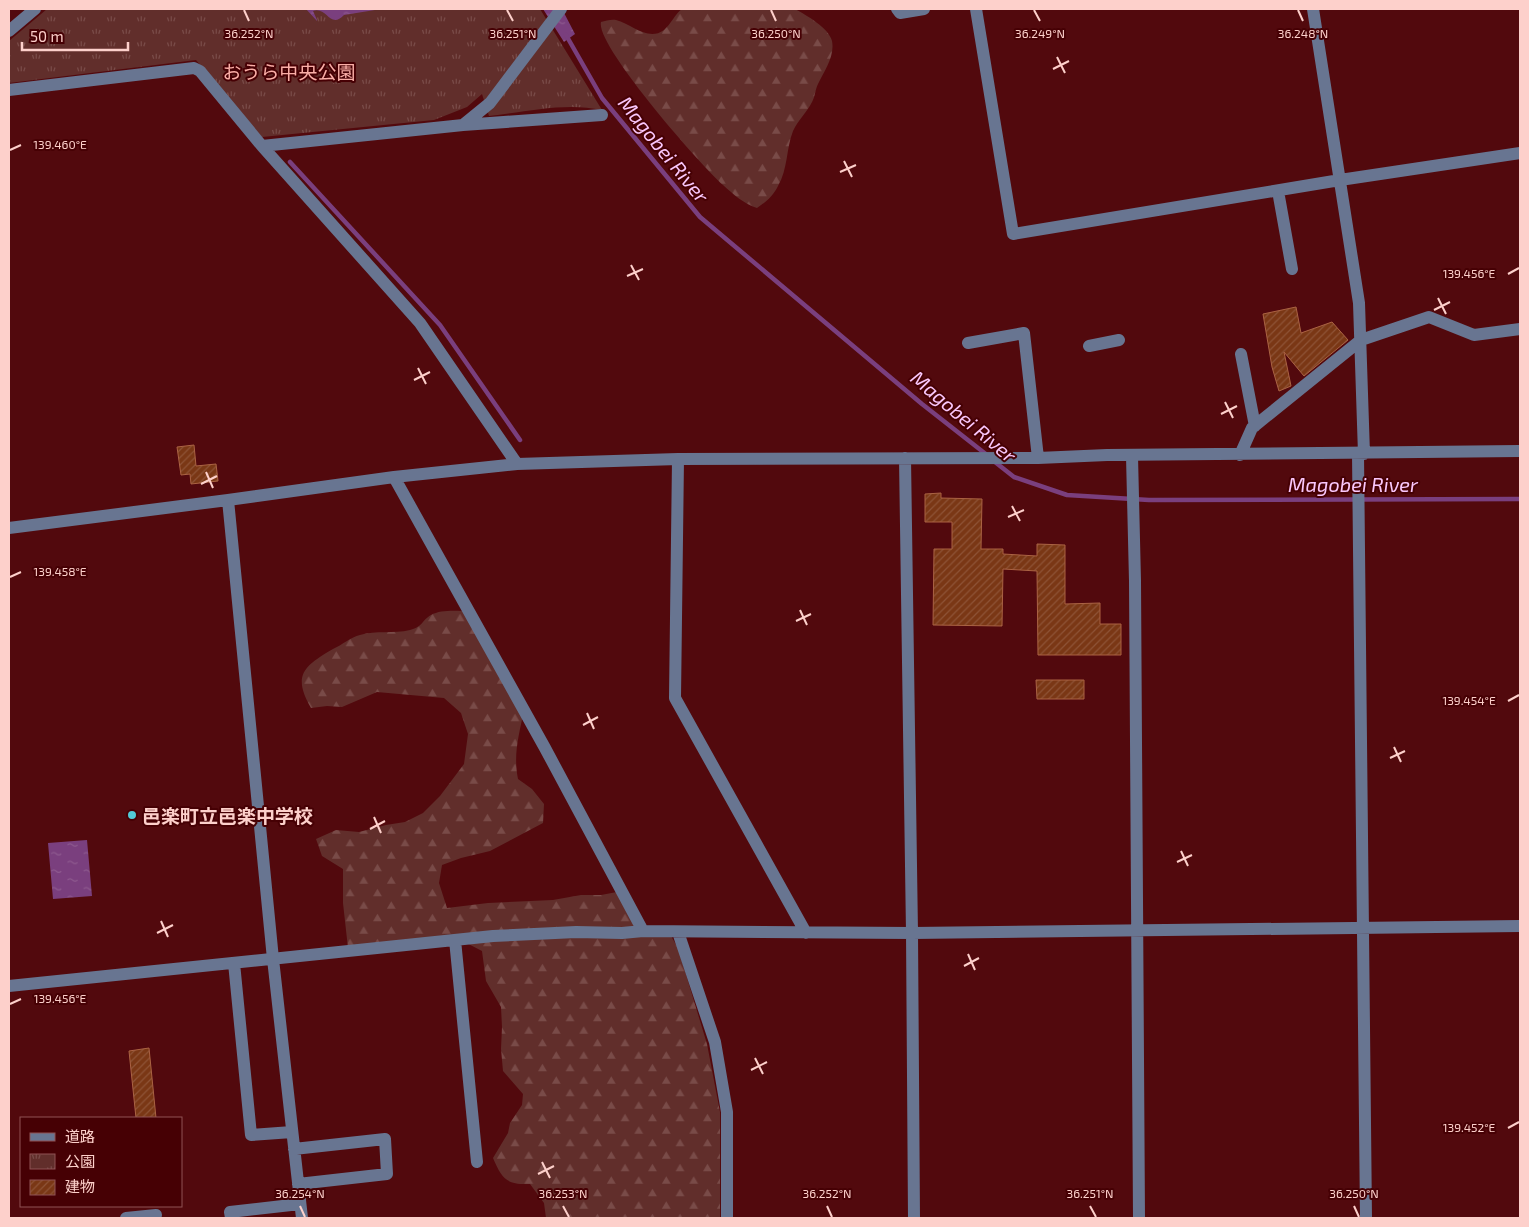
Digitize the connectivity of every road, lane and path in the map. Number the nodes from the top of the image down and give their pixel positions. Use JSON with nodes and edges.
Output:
{"nodes":[{"id":1,"x":35,"y":9,"type":"edge"},
{"id":2,"x":561,"y":9,"type":"edge"},
{"id":3,"x":897,"y":9,"type":"edge"},
{"id":4,"x":924,"y":9,"type":"edge"},
{"id":5,"x":976,"y":9,"type":"edge"},
{"id":6,"x":1313,"y":9,"type":"edge"},
{"id":7,"x":9,"y":31,"type":"edge"},
{"id":8,"x":9,"y":90,"type":"edge"},
{"id":9,"x":602,"y":115,"type":"dead end"},
{"id":10,"x":463,"y":125,"type":"junction"},
{"id":11,"x":262,"y":146,"type":"junction"},
{"id":12,"x":1520,"y":153,"type":"edge"},
{"id":13,"x":1340,"y":180,"type":"junction"},
{"id":14,"x":1278,"y":191,"type":"junction"},
{"id":15,"x":1292,"y":268,"type":"dead end"},
{"id":16,"x":1520,"y":329,"type":"edge"},
{"id":17,"x":1119,"y":340,"type":"dead end"},
{"id":18,"x":1361,"y":340,"type":"junction"},
{"id":19,"x":968,"y":342,"type":"dead end"},
{"id":20,"x":1089,"y":346,"type":"dead end"},
{"id":21,"x":1241,"y":354,"type":"dead end"},
{"id":22,"x":1255,"y":426,"type":"junction"},
{"id":23,"x":1520,"y":451,"type":"edge"},
{"id":24,"x":1361,"y":454,"type":"junction"},
{"id":25,"x":1240,"y":455,"type":"junction"},
{"id":26,"x":1132,"y":456,"type":"junction"},
{"id":27,"x":905,"y":458,"type":"junction"},
{"id":28,"x":1038,"y":458,"type":"junction"},
{"id":29,"x":678,"y":459,"type":"junction"},
{"id":30,"x":518,"y":464,"type":"junction"},
{"id":31,"x":394,"y":477,"type":"junction"},
{"id":32,"x":228,"y":500,"type":"junction"},
{"id":33,"x":9,"y":528,"type":"edge"},
{"id":34,"x":1520,"y":926,"type":"edge"},
{"id":35,"x":1364,"y":928,"type":"junction"},
{"id":36,"x":1137,"y":930,"type":"junction"},
{"id":37,"x":643,"y":931,"type":"junction"},
{"id":38,"x":678,"y":932,"type":"junction"},
{"id":39,"x":806,"y":933,"type":"junction"},
{"id":40,"x":912,"y":933,"type":"junction"},
{"id":41,"x":455,"y":940,"type":"junction"},
{"id":42,"x":274,"y":959,"type":"junction"},
{"id":43,"x":234,"y":963,"type":"junction"},
{"id":44,"x":9,"y":986,"type":"edge"},
{"id":45,"x":292,"y":1132,"type":"junction"},
{"id":46,"x":294,"y":1149,"type":"junction"},
{"id":47,"x":477,"y":1162,"type":"dead end"},
{"id":48,"x":298,"y":1184,"type":"junction"},
{"id":49,"x":300,"y":1204,"type":"junction"},
{"id":50,"x":156,"y":1213,"type":"edge"},
{"id":51,"x":126,"y":1218,"type":"edge"},
{"id":52,"x":231,"y":1218,"type":"edge"},
{"id":53,"x":302,"y":1218,"type":"edge"},
{"id":54,"x":727,"y":1218,"type":"edge"},
{"id":55,"x":914,"y":1218,"type":"edge"},
{"id":56,"x":1138,"y":1218,"type":"edge"},
{"id":57,"x":1366,"y":1218,"type":"edge"}],
"edges":[{"from":1,"to":7,"type":"street"},
{"from":2,"to":10,"type":"street"},
{"from":3,"to":4,"type":"street"},
{"from":5,"to":14,"type":"street"},
{"from":6,"to":13,"type":"street"},
{"from":8,"to":11,"type":"street"},
{"from":9,"to":10,"type":"street"},
{"from":10,"to":11,"type":"street"},
{"from":11,"to":30,"type":"street"},
{"from":12,"to":13,"type":"street"},
{"from":13,"to":14,"type":"street"},
{"from":13,"to":18,"type":"street"},
{"from":14,"to":15,"type":"street"},
{"from":16,"to":18,"type":"street"},
{"from":17,"to":20,"type":"street"},
{"from":18,"to":22,"type":"street"},
{"from":18,"to":24,"type":"street"},
{"from":19,"to":28,"type":"street"},
{"from":21,"to":22,"type":"street"},
{"from":22,"to":25,"type":"street"},
{"from":23,"to":24,"type":"street"},
{"from":24,"to":25,"type":"street"},
{"from":24,"to":35,"type":"street"},
{"from":25,"to":26,"type":"street"},
{"from":26,"to":28,"type":"street"},
{"from":26,"to":36,"type":"street"},
{"from":27,"to":28,"type":"street"},
{"from":27,"to":29,"type":"street"},
{"from":27,"to":40,"type":"street"},
{"from":29,"to":30,"type":"street"},
{"from":29,"to":39,"type":"street"},
{"from":30,"to":31,"type":"street"},
{"from":31,"to":32,"type":"street"},
{"from":31,"to":37,"type":"street"},
{"from":32,"to":33,"type":"street"},
{"from":32,"to":42,"type":"street"},
{"from":34,"to":35,"type":"street"},
{"from":35,"to":36,"type":"street"},
{"from":35,"to":57,"type":"street"},
{"from":36,"to":40,"type":"street"},
{"from":36,"to":56,"type":"street"},
{"from":37,"to":38,"type":"street"},
{"from":37,"to":41,"type":"street"},
{"from":38,"to":39,"type":"street"},
{"from":38,"to":54,"type":"street"},
{"from":39,"to":40,"type":"street"},
{"from":40,"to":55,"type":"street"},
{"from":41,"to":42,"type":"street"},
{"from":41,"to":47,"type":"street"},
{"from":42,"to":43,"type":"street"},
{"from":42,"to":45,"type":"street"},
{"from":43,"to":44,"type":"street"},
{"from":43,"to":45,"type":"street"},
{"from":45,"to":46,"type":"street"},
{"from":46,"to":48,"type":"street"},
{"from":46,"to":48,"type":"street"},
{"from":48,"to":49,"type":"street"},
{"from":49,"to":52,"type":"street"},
{"from":49,"to":53,"type":"street"},
{"from":50,"to":51,"type":"street"}]}
